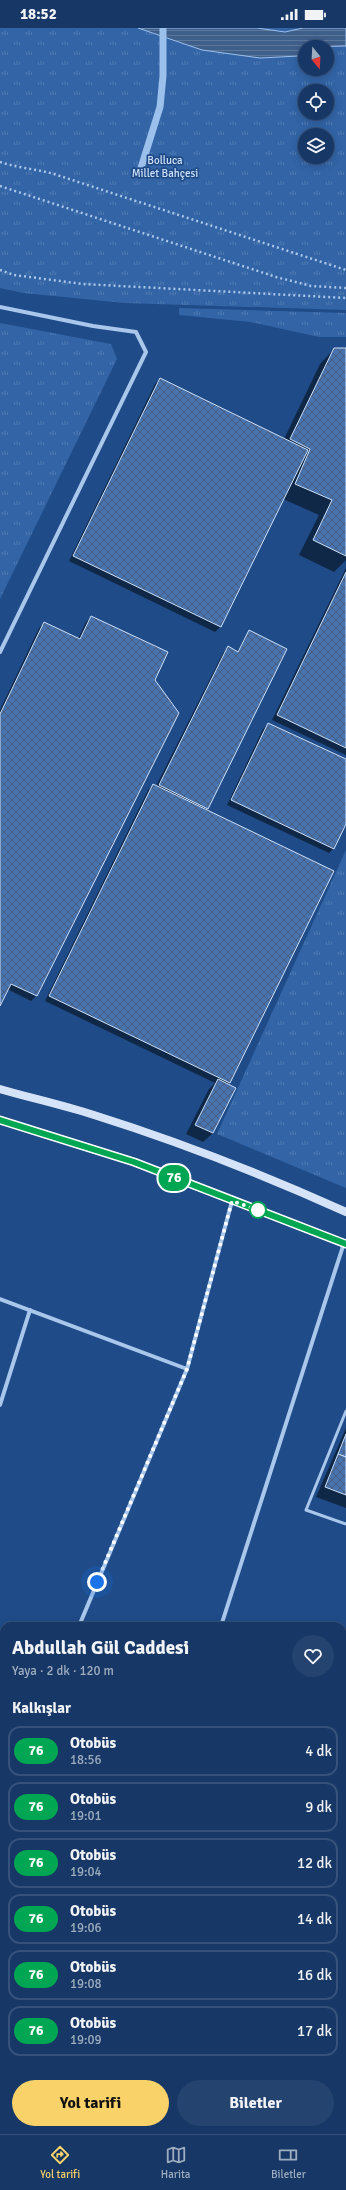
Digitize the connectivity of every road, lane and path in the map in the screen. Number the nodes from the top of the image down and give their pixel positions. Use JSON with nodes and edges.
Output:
{"nodes":[{"id":1,"x":0,"y":162,"type":"edge"},
{"id":2,"x":0,"y":186,"type":"edge"},
{"id":3,"x":0,"y":270,"type":"edge"},
{"id":4,"x":346,"y":270,"type":"edge"},
{"id":5,"x":346,"y":288,"type":"edge"},
{"id":6,"x":346,"y":298,"type":"edge"},
{"id":7,"x":0,"y":307,"type":"edge"},
{"id":8,"x":0,"y":652,"type":"edge"},
{"id":9,"x":0,"y":1089,"type":"edge"},
{"id":10,"x":0,"y":1120,"type":"edge"},
{"id":11,"x":232,"y":1201,"type":"junction"},
{"id":12,"x":346,"y":1212,"type":"edge"},
{"id":13,"x":345,"y":1241,"type":"edge"},
{"id":14,"x":0,"y":1299,"type":"edge"},
{"id":15,"x":30,"y":1310,"type":"junction"},
{"id":16,"x":187,"y":1369,"type":"junction"},
{"id":17,"x":0,"y":1405,"type":"edge"},
{"id":18,"x":346,"y":1411,"type":"edge"},
{"id":19,"x":346,"y":1524,"type":"edge"},
{"id":20,"x":81,"y":1622,"type":"edge"},
{"id":21,"x":221,"y":1622,"type":"edge"}],
"edges":[{"from":1,"to":4,"type":"path"},
{"from":2,"to":5,"type":"path"},
{"from":3,"to":6,"type":"path"},
{"from":7,"to":8,"type":"street"},
{"from":9,"to":12,"type":"street"},
{"from":10,"to":11,"type":"street"},
{"from":11,"to":13,"type":"street"},
{"from":11,"to":16,"type":"street"},
{"from":13,"to":21,"type":"street"},
{"from":14,"to":15,"type":"street"},
{"from":15,"to":16,"type":"street"},
{"from":15,"to":17,"type":"street"},
{"from":16,"to":20,"type":"street"},
{"from":18,"to":19,"type":"lane"}]}
